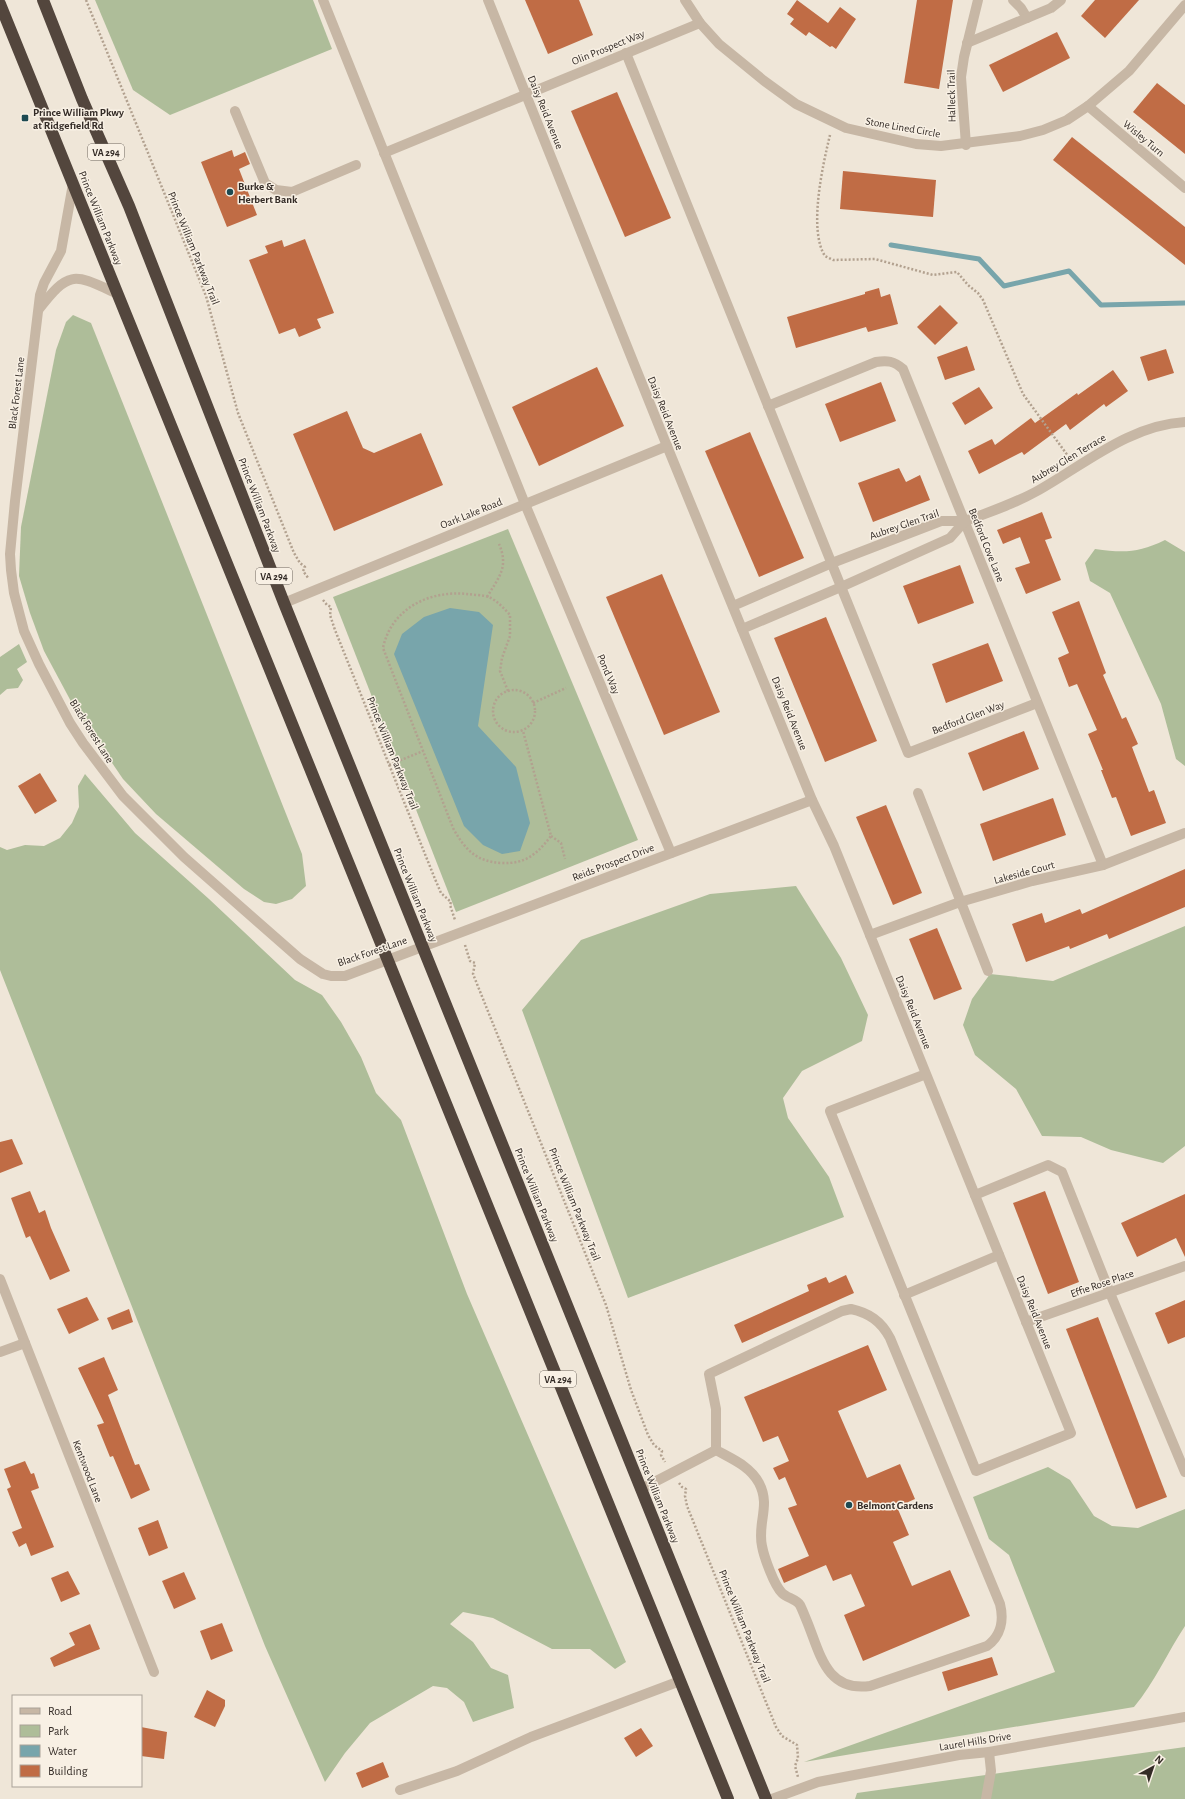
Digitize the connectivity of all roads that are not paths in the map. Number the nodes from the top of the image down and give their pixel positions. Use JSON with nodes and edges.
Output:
{"nodes":[{"id":1,"x":43,"y":0,"type":"edge"},
{"id":2,"x":323,"y":0,"type":"edge"},
{"id":3,"x":488,"y":0,"type":"edge"},
{"id":4,"x":685,"y":0,"type":"edge"},
{"id":5,"x":978,"y":0,"type":"edge"},
{"id":6,"x":1013,"y":0,"type":"edge"},
{"id":7,"x":1061,"y":0,"type":"edge"},
{"id":8,"x":0,"y":4,"type":"edge"},
{"id":9,"x":1185,"y":5,"type":"edge"},
{"id":10,"x":1027,"y":18,"type":"junction"},
{"id":11,"x":700,"y":23,"type":"junction"},
{"id":12,"x":967,"y":43,"type":"junction"},
{"id":13,"x":626,"y":53,"type":"junction"},
{"id":14,"x":525,"y":94,"type":"junction"},
{"id":15,"x":1088,"y":106,"type":"junction"},
{"id":16,"x":235,"y":111,"type":"dead end"},
{"id":17,"x":966,"y":145,"type":"junction"},
{"id":18,"x":384,"y":153,"type":"junction"},
{"id":19,"x":356,"y":165,"type":"dead end"},
{"id":20,"x":73,"y":184,"type":"junction"},
{"id":21,"x":1185,"y":188,"type":"edge"},
{"id":22,"x":118,"y":294,"type":"junction"},
{"id":23,"x":39,"y":309,"type":"junction"},
{"id":24,"x":768,"y":406,"type":"junction"},
{"id":25,"x":1185,"y":422,"type":"edge"},
{"id":26,"x":667,"y":446,"type":"junction"},
{"id":27,"x":525,"y":504,"type":"junction"},
{"id":28,"x":965,"y":521,"type":"junction"},
{"id":29,"x":832,"y":563,"type":"junction"},
{"id":30,"x":841,"y":587,"type":"junction"},
{"id":31,"x":284,"y":603,"type":"junction"},
{"id":32,"x":733,"y":606,"type":"junction"},
{"id":33,"x":742,"y":629,"type":"junction"},
{"id":34,"x":1037,"y":703,"type":"junction"},
{"id":35,"x":918,"y":793,"type":"dead end"},
{"id":36,"x":812,"y":800,"type":"junction"},
{"id":37,"x":1185,"y":834,"type":"edge"},
{"id":38,"x":671,"y":853,"type":"junction"},
{"id":39,"x":1103,"y":865,"type":"junction"},
{"id":40,"x":960,"y":902,"type":"junction"},
{"id":41,"x":870,"y":935,"type":"junction"},
{"id":42,"x":423,"y":946,"type":"junction"},
{"id":43,"x":387,"y":960,"type":"junction"},
{"id":44,"x":988,"y":971,"type":"dead end"},
{"id":45,"x":926,"y":1074,"type":"junction"},
{"id":46,"x":975,"y":1195,"type":"junction"},
{"id":47,"x":999,"y":1255,"type":"junction"},
{"id":48,"x":1185,"y":1266,"type":"edge"},
{"id":49,"x":0,"y":1279,"type":"edge"},
{"id":50,"x":1110,"y":1293,"type":"junction"},
{"id":51,"x":904,"y":1295,"type":"junction"},
{"id":52,"x":1026,"y":1322,"type":"junction"},
{"id":53,"x":25,"y":1342,"type":"junction"},
{"id":54,"x":0,"y":1352,"type":"edge"},
{"id":55,"x":716,"y":1450,"type":"junction"},
{"id":56,"x":1185,"y":1472,"type":"edge"},
{"id":57,"x":641,"y":1489,"type":"junction"},
{"id":58,"x":154,"y":1672,"type":"dead end"},
{"id":59,"x":680,"y":1681,"type":"junction"},
{"id":60,"x":1185,"y":1717,"type":"edge"},
{"id":61,"x":989,"y":1752,"type":"junction"},
{"id":62,"x":400,"y":1790,"type":"dead end"},
{"id":63,"x":728,"y":1799,"type":"edge"},
{"id":64,"x":766,"y":1799,"type":"edge"},
{"id":65,"x":772,"y":1799,"type":"edge"},
{"id":66,"x":986,"y":1799,"type":"edge"}],
"edges":[{"from":1,"to":31,"type":"highway","name":"Prince William Parkway","number":"VA 294"},
{"from":2,"to":18,"type":"street","name":"Pond Way"},
{"from":3,"to":14,"type":"street","name":"Daisy Reid Avenue"},
{"from":4,"to":11,"type":"street","name":"Stone Lined Circle"},
{"from":5,"to":12,"type":"street","name":"Halleck Trail"},
{"from":6,"to":10,"type":"street"},
{"from":7,"to":10,"type":"street"},
{"from":8,"to":20,"type":"highway","name":"Prince William Parkway","number":"VA 294"},
{"from":9,"to":15,"type":"street","name":"Stone Lined Circle"},
{"from":10,"to":12,"type":"street"},
{"from":11,"to":13,"type":"street","name":"Olin Prospect Way"},
{"from":11,"to":17,"type":"street","name":"Stone Lined Circle"},
{"from":12,"to":17,"type":"street","name":"Halleck Trail"},
{"from":13,"to":14,"type":"street","name":"Olin Prospect Way"},
{"from":13,"to":24,"type":"street"},
{"from":14,"to":18,"type":"street","name":"Olin Prospect Way"},
{"from":14,"to":26,"type":"street","name":"Daisy Reid Avenue"},
{"from":15,"to":17,"type":"street","name":"Stone Lined Circle"},
{"from":15,"to":21,"type":"street","name":"Wisley Turn"},
{"from":16,"to":19,"type":"street"},
{"from":18,"to":27,"type":"street","name":"Pond Way"},
{"from":20,"to":22,"type":"highway","name":"Prince William Parkway","number":"VA 294"},
{"from":20,"to":23,"type":"street","name":"Black Forest Lane"},
{"from":22,"to":23,"type":"street"},
{"from":22,"to":43,"type":"highway","name":"Prince William Parkway","number":"VA 294"},
{"from":23,"to":43,"type":"street","name":"Black Forest Lane"},
{"from":24,"to":28,"type":"street","name":"Bedford Cove Lane"},
{"from":24,"to":29,"type":"street"},
{"from":25,"to":28,"type":"street","name":"Aubrey Glen Terrace"},
{"from":26,"to":27,"type":"street","name":"Oark Lake Road"},
{"from":26,"to":32,"type":"street","name":"Daisy Reid Avenue"},
{"from":27,"to":31,"type":"street","name":"Oark Lake Road"},
{"from":27,"to":38,"type":"street","name":"Pond Way"},
{"from":28,"to":29,"type":"street","name":"Aubrey Glen Trail"},
{"from":28,"to":30,"type":"street"},
{"from":28,"to":34,"type":"street","name":"Bedford Cove Lane"},
{"from":29,"to":30,"type":"street"},
{"from":29,"to":32,"type":"street","name":"Aubrey Glen Trail"},
{"from":30,"to":33,"type":"street"},
{"from":30,"to":34,"type":"street","name":"Bedford Glen Way"},
{"from":31,"to":42,"type":"highway","name":"Prince William Parkway","number":"VA 294"},
{"from":32,"to":33,"type":"street","name":"Daisy Reid Avenue"},
{"from":33,"to":36,"type":"street","name":"Daisy Reid Avenue"},
{"from":34,"to":39,"type":"street","name":"Bedford Cove Lane"},
{"from":35,"to":40,"type":"street"},
{"from":36,"to":38,"type":"street","name":"Reids Prospect Drive"},
{"from":36,"to":41,"type":"street","name":"Daisy Reid Avenue"},
{"from":37,"to":39,"type":"street","name":"Lakeside Court"},
{"from":38,"to":42,"type":"street","name":"Reids Prospect Drive"},
{"from":39,"to":40,"type":"street","name":"Lakeside Court"},
{"from":40,"to":41,"type":"street","name":"Lakeside Court"},
{"from":40,"to":44,"type":"street"},
{"from":41,"to":45,"type":"street","name":"Daisy Reid Avenue"},
{"from":42,"to":43,"type":"street","name":"Black Forest Lane"},
{"from":42,"to":57,"type":"highway","name":"Prince William Parkway","number":"VA 294"},
{"from":43,"to":59,"type":"highway","name":"Prince William Parkway","number":"VA 294"},
{"from":45,"to":46,"type":"street","name":"Daisy Reid Avenue"},
{"from":45,"to":51,"type":"street"},
{"from":46,"to":47,"type":"street","name":"Daisy Reid Avenue"},
{"from":46,"to":50,"type":"street"},
{"from":47,"to":51,"type":"street"},
{"from":47,"to":52,"type":"street","name":"Daisy Reid Avenue"},
{"from":48,"to":50,"type":"street","name":"Effie Rose Place"},
{"from":49,"to":53,"type":"street","name":"Kentwood Lane"},
{"from":50,"to":52,"type":"street","name":"Effie Rose Place"},
{"from":50,"to":56,"type":"street"},
{"from":51,"to":52,"type":"street","name":"Daisy Reid Avenue"},
{"from":53,"to":54,"type":"street"},
{"from":53,"to":58,"type":"street","name":"Kentwood Lane"},
{"from":55,"to":55,"type":"street"},
{"from":55,"to":57,"type":"street"},
{"from":57,"to":64,"type":"highway","name":"Prince William Parkway","number":"VA 294"},
{"from":59,"to":62,"type":"street"},
{"from":59,"to":63,"type":"highway","name":"Prince William Parkway","number":"VA 294"},
{"from":60,"to":61,"type":"street","name":"Laurel Hills Drive"},
{"from":61,"to":65,"type":"street","name":"Laurel Hills Drive"},
{"from":61,"to":66,"type":"street"}]}
